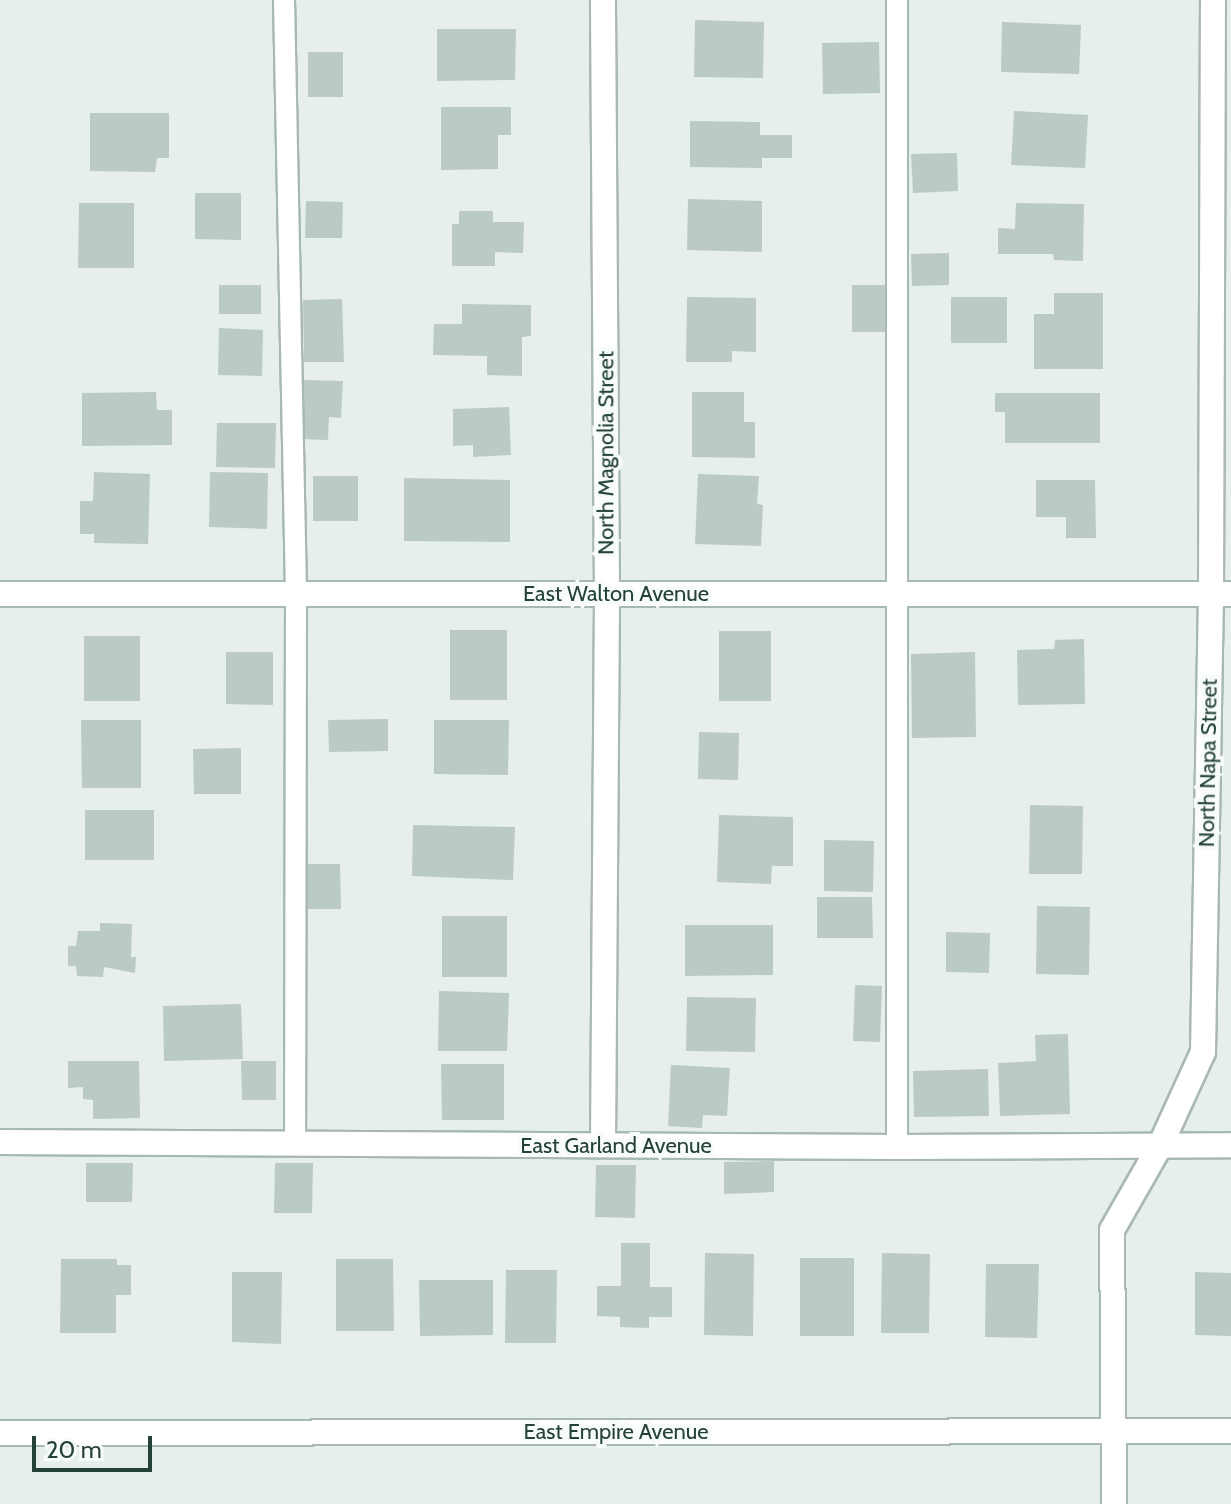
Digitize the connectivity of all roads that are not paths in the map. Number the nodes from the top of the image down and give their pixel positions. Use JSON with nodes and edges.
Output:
{"nodes":[{"id":1,"x":284,"y":0,"type":"edge"},
{"id":2,"x":603,"y":0,"type":"edge"},
{"id":3,"x":897,"y":0,"type":"edge"},
{"id":4,"x":1213,"y":0,"type":"edge"},
{"id":5,"x":0,"y":594,"type":"edge"},
{"id":6,"x":296,"y":594,"type":"junction"},
{"id":7,"x":607,"y":594,"type":"junction"},
{"id":8,"x":899,"y":594,"type":"junction"},
{"id":9,"x":1221,"y":594,"type":"edge"},
{"id":10,"x":0,"y":1142,"type":"edge"},
{"id":11,"x":295,"y":1144,"type":"junction"},
{"id":12,"x":603,"y":1145,"type":"junction"},
{"id":13,"x":1231,"y":1145,"type":"edge"},
{"id":14,"x":1160,"y":1146,"type":"junction"},
{"id":15,"x":897,"y":1147,"type":"junction"},
{"id":16,"x":1113,"y":1431,"type":"junction"},
{"id":17,"x":1231,"y":1431,"type":"edge"},
{"id":18,"x":0,"y":1433,"type":"edge"},
{"id":19,"x":1114,"y":1504,"type":"edge"}],
"edges":[{"from":1,"to":6,"type":"lane"},
{"from":2,"to":7,"type":"street","name":"North Magnolia Street"},
{"from":3,"to":8,"type":"lane"},
{"from":4,"to":9,"type":"street","name":"North Napa Street"},
{"from":5,"to":6,"type":"street","name":"East Walton Avenue"},
{"from":6,"to":7,"type":"street","name":"East Walton Avenue"},
{"from":6,"to":11,"type":"lane"},
{"from":7,"to":8,"type":"street","name":"East Walton Avenue"},
{"from":7,"to":12,"type":"street","name":"North Magnolia Street"},
{"from":8,"to":9,"type":"street","name":"East Walton Avenue"},
{"from":8,"to":15,"type":"lane"},
{"from":9,"to":14,"type":"street","name":"North Napa Street"},
{"from":10,"to":11,"type":"street","name":"East Garland Avenue"},
{"from":11,"to":12,"type":"street","name":"East Garland Avenue"},
{"from":12,"to":15,"type":"street","name":"East Garland Avenue"},
{"from":13,"to":14,"type":"street","name":"East Garland Avenue"},
{"from":14,"to":15,"type":"street","name":"East Garland Avenue"},
{"from":14,"to":16,"type":"street","name":"North Napa Street"},
{"from":16,"to":17,"type":"street","name":"East Empire Avenue"},
{"from":16,"to":18,"type":"street","name":"East Empire Avenue"},
{"from":16,"to":19,"type":"street","name":"North Napa Street"}]}
